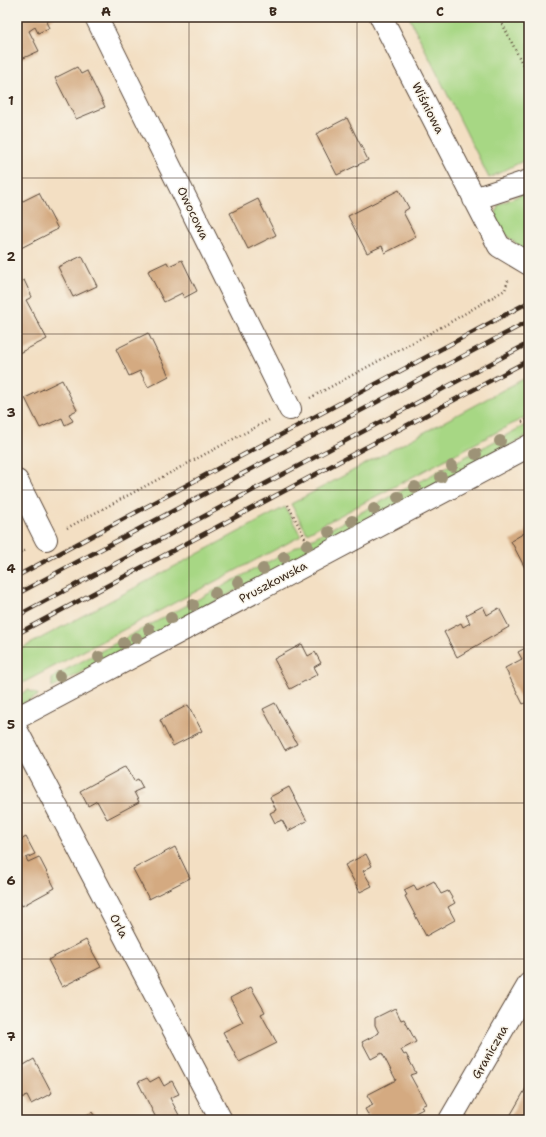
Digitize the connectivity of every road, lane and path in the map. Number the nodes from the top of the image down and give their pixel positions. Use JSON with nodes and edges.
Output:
{"nodes":[{"id":1,"x":96,"y":17,"type":"edge"},
{"id":2,"x":381,"y":17,"type":"edge"},
{"id":3,"x":500,"y":17,"type":"edge"},
{"id":4,"x":529,"y":77,"type":"edge"},
{"id":5,"x":529,"y":181,"type":"edge"},
{"id":6,"x":474,"y":199,"type":"junction"},
{"id":7,"x":529,"y":264,"type":"edge"},
{"id":8,"x":290,"y":409,"type":"dead end"},
{"id":9,"x":529,"y":446,"type":"edge"},
{"id":10,"x":17,"y":481,"type":"edge"},
{"id":11,"x":288,"y":505,"type":"dead end"},
{"id":12,"x":306,"y":538,"type":"dead end"},
{"id":13,"x":46,"y":539,"type":"dead end"},
{"id":14,"x":17,"y":718,"type":"edge"},
{"id":15,"x":17,"y":731,"type":"edge"},
{"id":16,"x":529,"y":984,"type":"edge"},
{"id":17,"x":221,"y":1120,"type":"edge"},
{"id":18,"x":450,"y":1120,"type":"edge"}],
"edges":[{"from":1,"to":8,"type":"street","name":"Owocowa"},
{"from":2,"to":6,"type":"street","name":"Wiśniowa"},
{"from":3,"to":4,"type":"path"},
{"from":5,"to":6,"type":"street"},
{"from":6,"to":7,"type":"street","name":"Wiśniowa"},
{"from":9,"to":14,"type":"street","name":"Pruszkowska"},
{"from":10,"to":13,"type":"street"},
{"from":11,"to":12,"type":"path"},
{"from":15,"to":17,"type":"street","name":"Orla"},
{"from":16,"to":18,"type":"street","name":"Graniczna"}]}
